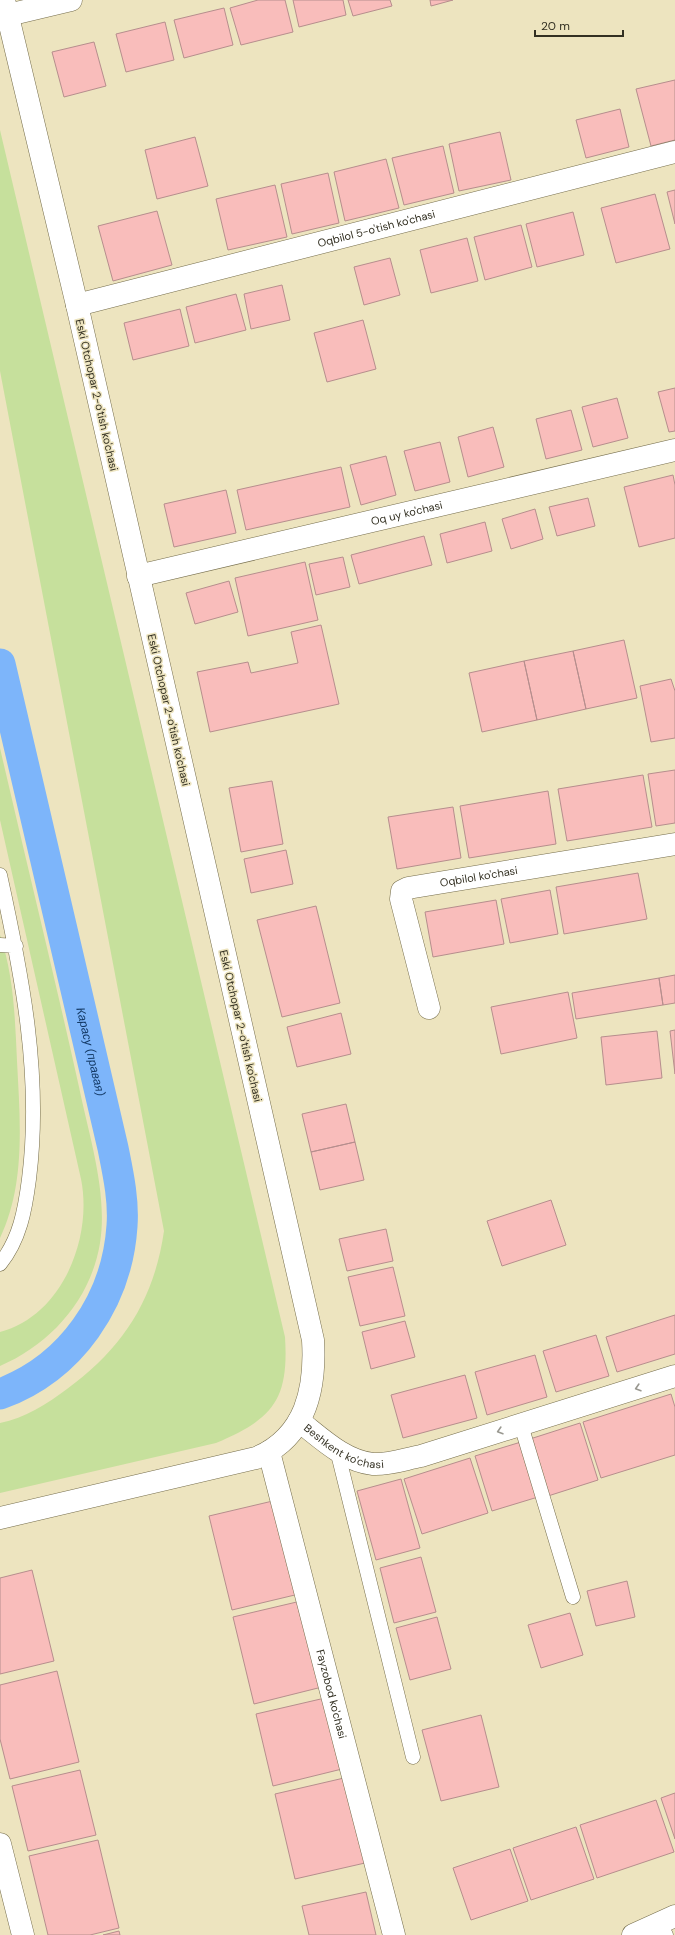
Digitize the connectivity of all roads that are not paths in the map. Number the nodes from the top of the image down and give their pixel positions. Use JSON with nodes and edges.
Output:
{"nodes":[{"id":1,"x":71,"y":0,"type":"edge"},
{"id":2,"x":6,"y":8,"type":"edge"},
{"id":3,"x":675,"y":152,"type":"edge"},
{"id":4,"x":77,"y":305,"type":"junction"},
{"id":5,"x":675,"y":450,"type":"edge"},
{"id":6,"x":138,"y":576,"type":"junction"},
{"id":7,"x":675,"y":844,"type":"edge"},
{"id":8,"x":0,"y":875,"type":"edge"},
{"id":9,"x":0,"y":945,"type":"edge"},
{"id":10,"x":16,"y":946,"type":"junction"},
{"id":11,"x":429,"y":1008,"type":"dead end"},
{"id":12,"x":0,"y":1264,"type":"edge"},
{"id":13,"x":675,"y":1376,"type":"edge"},
{"id":14,"x":299,"y":1421,"type":"junction"},
{"id":15,"x":521,"y":1425,"type":"junction"},
{"id":16,"x":337,"y":1450,"type":"junction"},
{"id":17,"x":269,"y":1452,"type":"junction"},
{"id":18,"x":0,"y":1518,"type":"edge"},
{"id":19,"x":573,"y":1598,"type":"dead end"},
{"id":20,"x":413,"y":1757,"type":"dead end"},
{"id":21,"x":0,"y":1844,"type":"edge"},
{"id":22,"x":666,"y":1924,"type":"edge"},
{"id":23,"x":23,"y":1935,"type":"edge"},
{"id":24,"x":394,"y":1935,"type":"edge"},
{"id":25,"x":633,"y":1935,"type":"edge"}],
"edges":[{"from":1,"to":2,"type":"street"},
{"from":2,"to":4,"type":"street","name":"Eski Otchopar 2-o'tish ko'chasi"},
{"from":3,"to":4,"type":"street","name":"Oqbilol 5-o'tish ko'chasi"},
{"from":4,"to":6,"type":"street","name":"Eski Otchopar 2-o'tish ko'chasi"},
{"from":5,"to":6,"type":"street","name":"Oq uy ko'chasi"},
{"from":6,"to":14,"type":"street","name":"Eski Otchopar 2-o'tish ko'chasi"},
{"from":7,"to":11,"type":"street","name":"Oqbilol ko'chasi"},
{"from":8,"to":10,"type":"lane"},
{"from":9,"to":10,"type":"lane"},
{"from":10,"to":12,"type":"lane"},
{"from":13,"to":15,"type":"street","name":"Beshkent ko'chasi","one_way":true},
{"from":14,"to":16,"type":"street","name":"Beshkent ko'chasi"},
{"from":14,"to":17,"type":"street","name":"Beshkent ko'chasi"},
{"from":15,"to":16,"type":"street","name":"Beshkent ko'chasi","one_way":true},
{"from":15,"to":19,"type":"lane"},
{"from":16,"to":20,"type":"lane"},
{"from":17,"to":18,"type":"street","name":"Beshkent ko'chasi"},
{"from":17,"to":24,"type":"street","name":"Fayzobod ko'chasi"},
{"from":21,"to":23,"type":"street"},
{"from":22,"to":25,"type":"street"}]}
